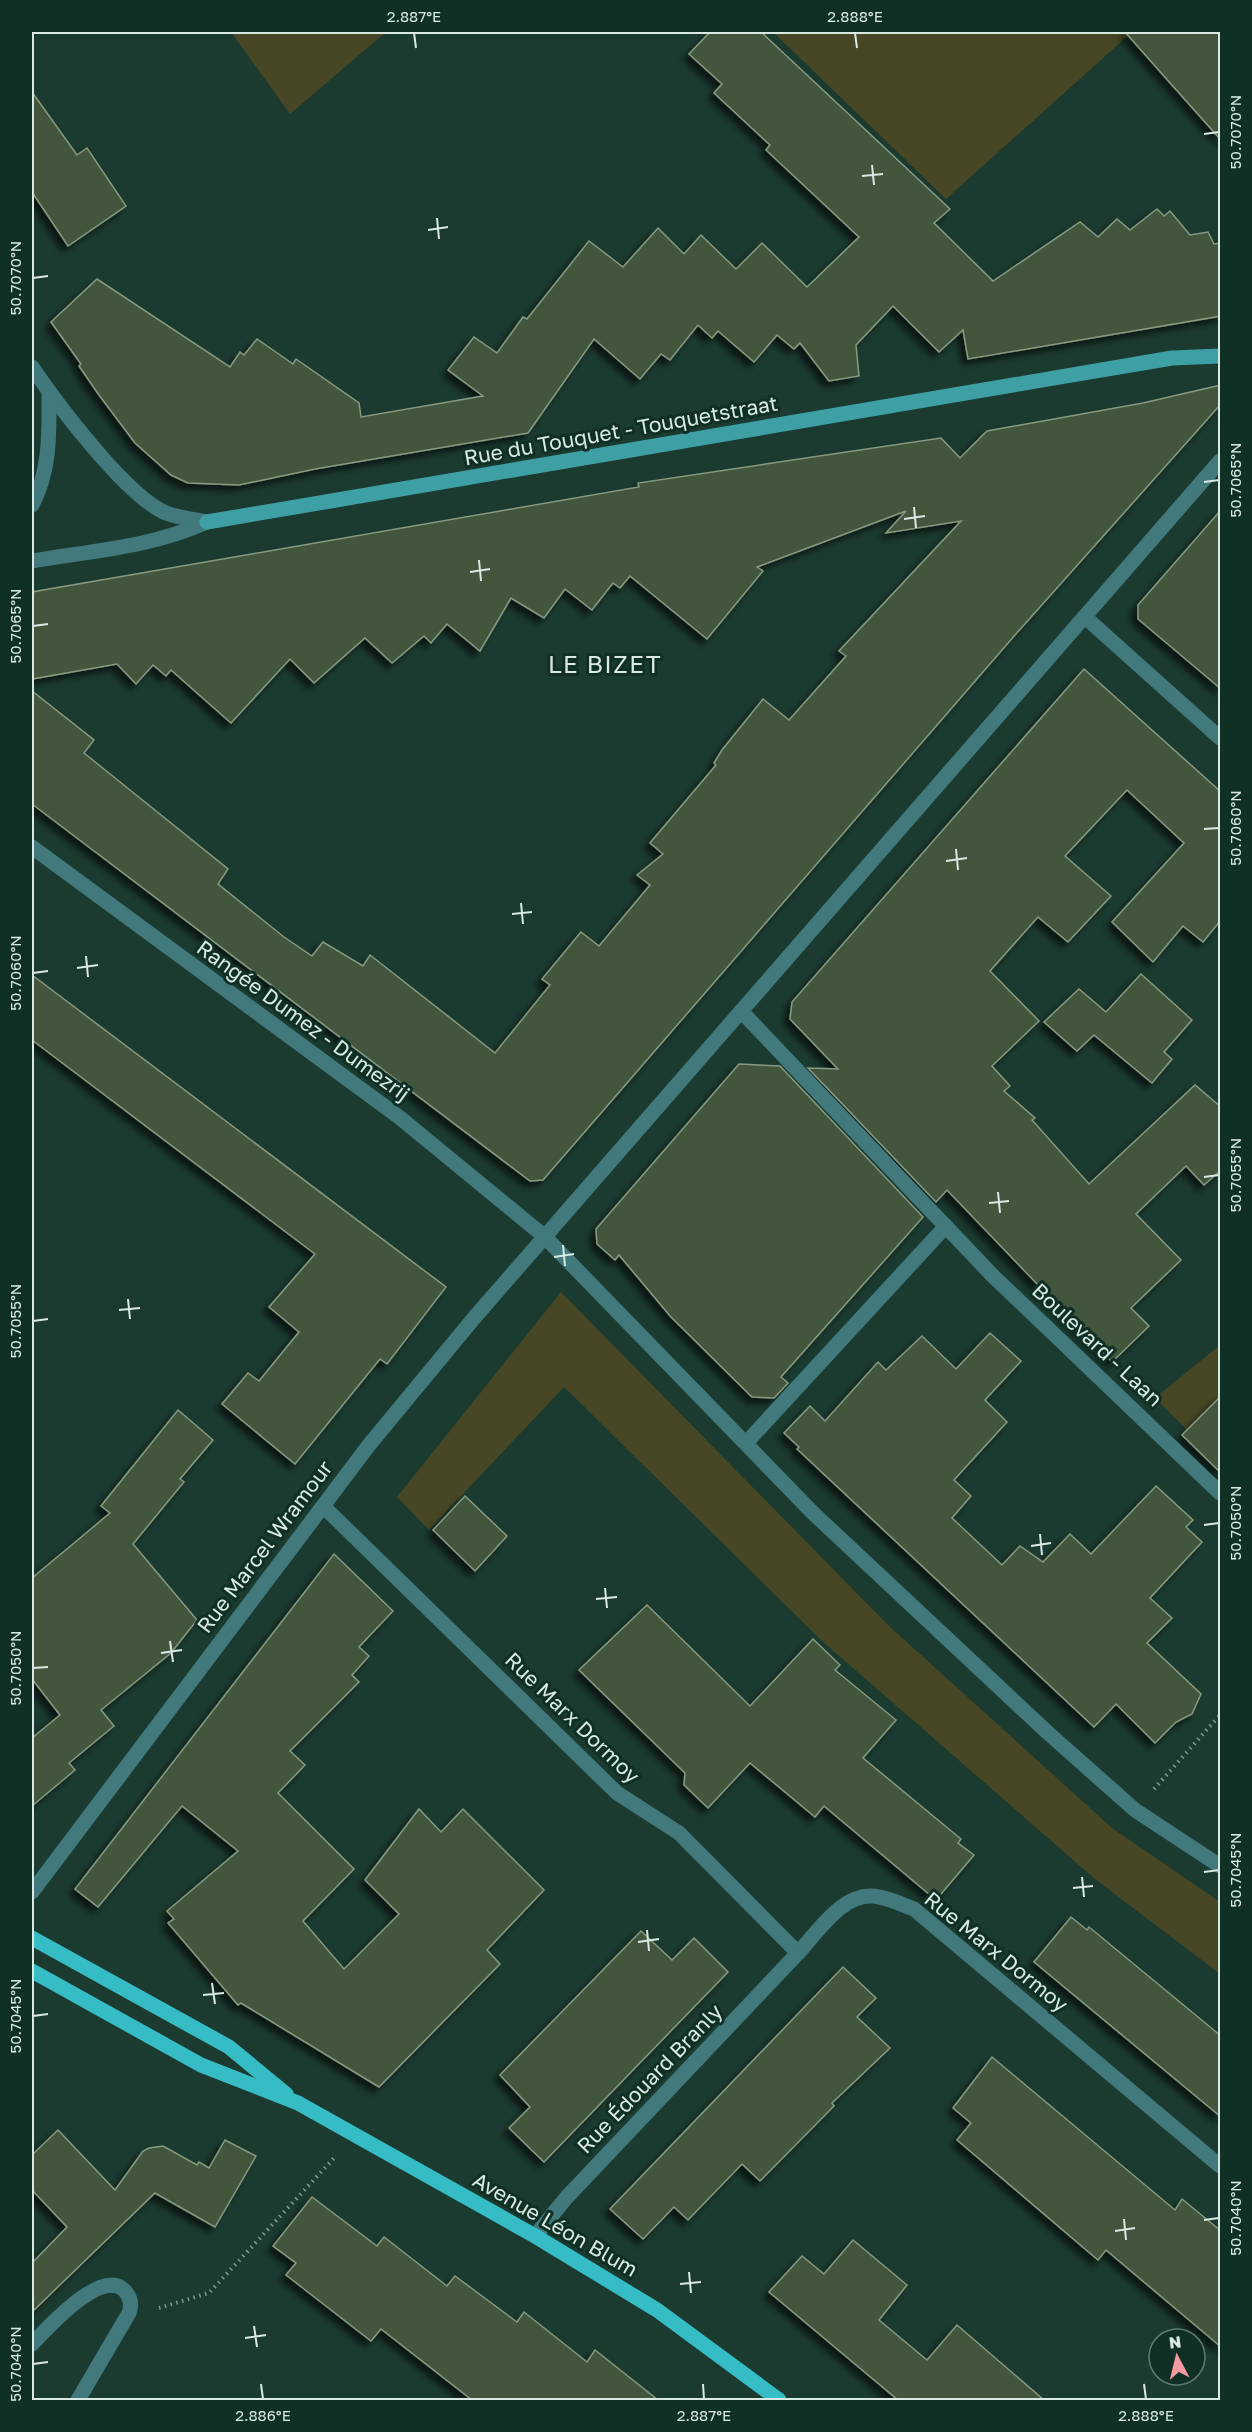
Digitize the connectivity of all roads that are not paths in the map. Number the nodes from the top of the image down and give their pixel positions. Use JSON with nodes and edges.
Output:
{"nodes":[{"id":1,"x":1221,"y":356,"type":"edge"},
{"id":2,"x":32,"y":367,"type":"edge"},
{"id":3,"x":49,"y":392,"type":"junction"},
{"id":4,"x":1221,"y":461,"type":"edge"},
{"id":5,"x":32,"y":505,"type":"edge"},
{"id":6,"x":207,"y":522,"type":"junction"},
{"id":7,"x":32,"y":561,"type":"edge"},
{"id":8,"x":1085,"y":617,"type":"junction"},
{"id":9,"x":1221,"y":738,"type":"edge"},
{"id":10,"x":32,"y":847,"type":"edge"},
{"id":11,"x":741,"y":1011,"type":"junction"},
{"id":12,"x":946,"y":1226,"type":"junction"},
{"id":13,"x":544,"y":1236,"type":"junction"},
{"id":14,"x":746,"y":1443,"type":"junction"},
{"id":15,"x":1221,"y":1493,"type":"edge"},
{"id":16,"x":323,"y":1506,"type":"junction"},
{"id":17,"x":1221,"y":1866,"type":"edge"},
{"id":18,"x":32,"y":1892,"type":"edge"},
{"id":19,"x":32,"y":1938,"type":"edge"},
{"id":20,"x":798,"y":1953,"type":"junction"},
{"id":21,"x":32,"y":1971,"type":"edge"},
{"id":22,"x":298,"y":2103,"type":"junction"},
{"id":23,"x":1221,"y":2166,"type":"edge"},
{"id":24,"x":535,"y":2236,"type":"junction"},
{"id":25,"x":32,"y":2344,"type":"edge"},
{"id":26,"x":78,"y":2400,"type":"edge"},
{"id":27,"x":780,"y":2400,"type":"edge"}],
"edges":[{"from":1,"to":6,"type":"main road","name":"Rue du Touquet - Touquetstraat"},
{"from":2,"to":3,"type":"street"},
{"from":3,"to":5,"type":"street"},
{"from":3,"to":6,"type":"street"},
{"from":4,"to":8,"type":"street","name":"Rue Marcel Wramour"},
{"from":6,"to":7,"type":"street","name":"Rue du Touquet - Touquetstraat"},
{"from":8,"to":9,"type":"street"},
{"from":8,"to":11,"type":"street","name":"Rue Marcel Wramour"},
{"from":10,"to":13,"type":"street","name":"Rangée Dumez - Dumezrij"},
{"from":11,"to":12,"type":"street","name":"Boulevard - Laan"},
{"from":11,"to":13,"type":"street","name":"Rue Marcel Wramour"},
{"from":12,"to":14,"type":"street"},
{"from":12,"to":15,"type":"street","name":"Boulevard - Laan"},
{"from":13,"to":14,"type":"street","name":"Rangée Dumez - Dumezrij"},
{"from":13,"to":16,"type":"street","name":"Rue Marcel Wramour"},
{"from":14,"to":17,"type":"street","name":"Rangée Dumez - Dumezrij"},
{"from":16,"to":18,"type":"street","name":"Rue Marcel Wramour"},
{"from":16,"to":20,"type":"street","name":"Rue Marx Dormoy"},
{"from":19,"to":22,"type":"main road","name":"Avenue Léon Blum"},
{"from":20,"to":23,"type":"street","name":"Rue Marx Dormoy"},
{"from":20,"to":24,"type":"street","name":"Rue Édouard Branly"},
{"from":21,"to":22,"type":"main road","name":"Avenue Léon Blum"},
{"from":22,"to":24,"type":"main road","name":"Avenue Léon Blum"},
{"from":24,"to":27,"type":"main road","name":"Avenue Léon Blum"},
{"from":25,"to":26,"type":"street"}]}
